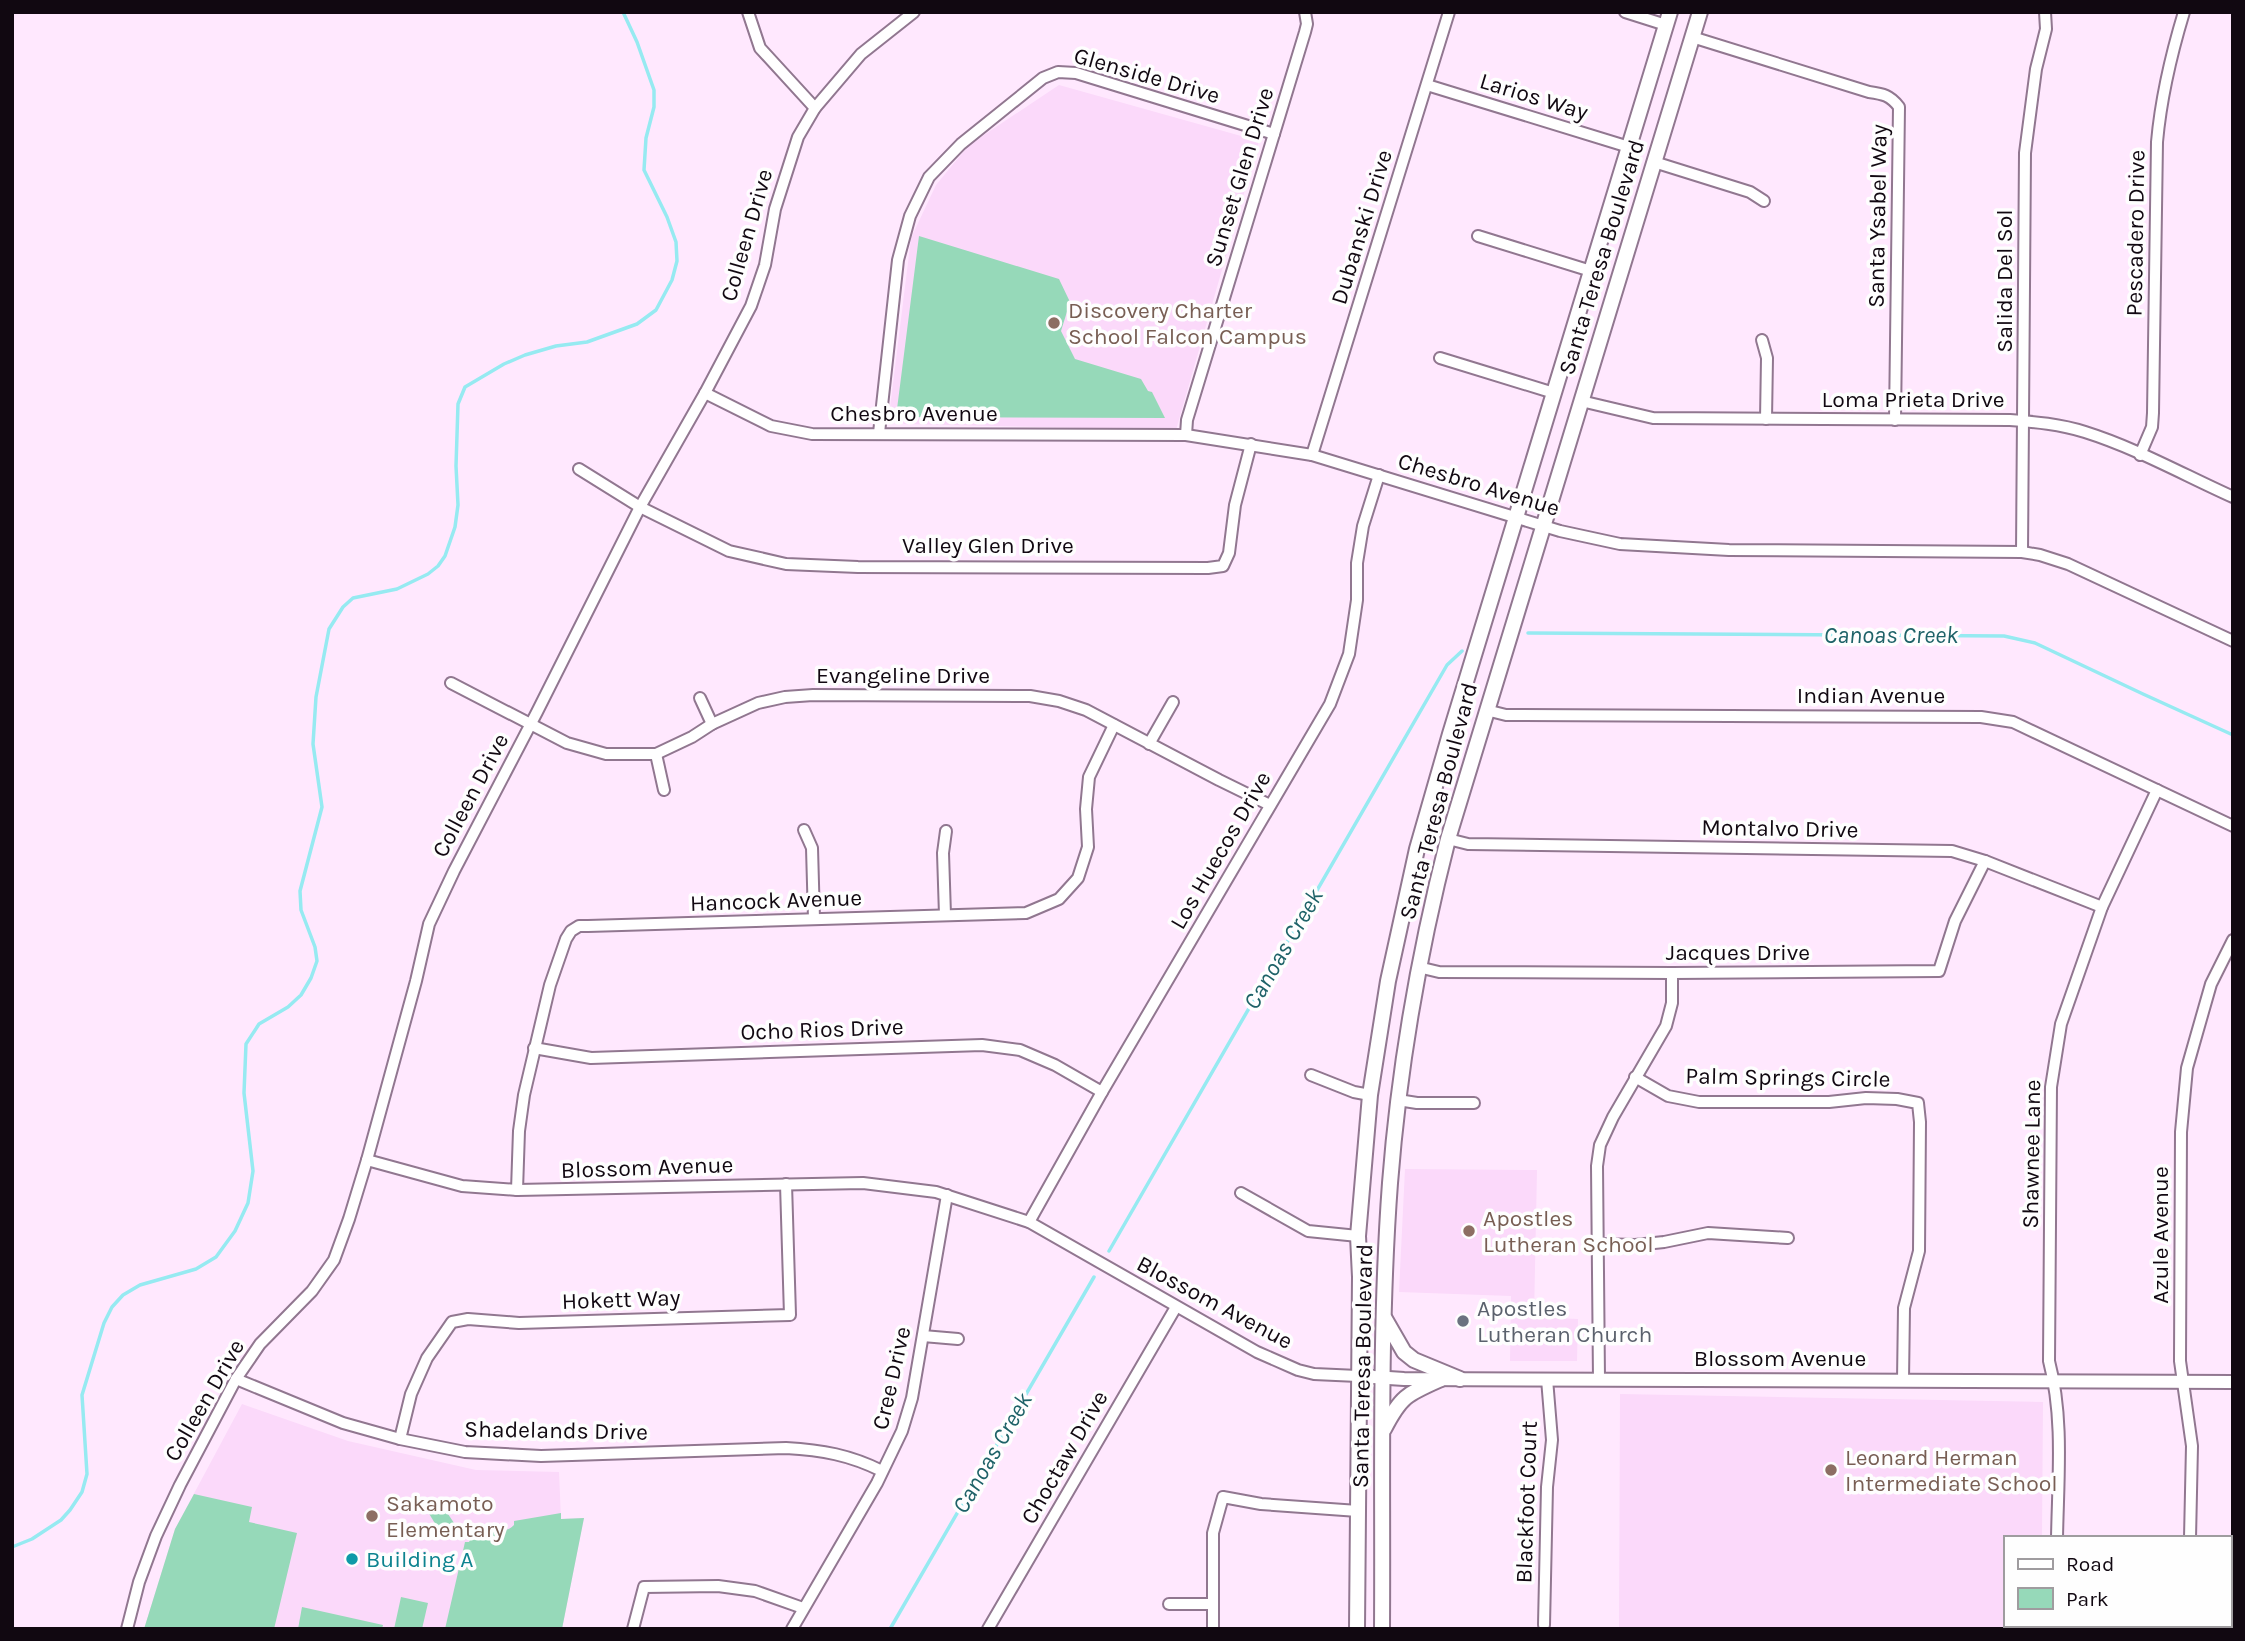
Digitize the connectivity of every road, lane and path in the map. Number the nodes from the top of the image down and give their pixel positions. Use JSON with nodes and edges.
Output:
{"nodes":[{"id":1,"x":748,"y":12,"type":"edge"},
{"id":2,"x":914,"y":12,"type":"edge"},
{"id":3,"x":1305,"y":12,"type":"edge"},
{"id":4,"x":1449,"y":12,"type":"edge"},
{"id":5,"x":1625,"y":12,"type":"edge"},
{"id":6,"x":1700,"y":12,"type":"edge"},
{"id":7,"x":2045,"y":12,"type":"edge"},
{"id":8,"x":2184,"y":12,"type":"edge"},
{"id":9,"x":1668,"y":19,"type":"edge"},
{"id":10,"x":1692,"y":37,"type":"junction"},
{"id":11,"x":1427,"y":85,"type":"junction"},
{"id":12,"x":815,"y":108,"type":"junction"},
{"id":13,"x":1274,"y":134,"type":"junction"},
{"id":14,"x":1629,"y":147,"type":"junction"},
{"id":15,"x":1654,"y":162,"type":"junction"},
{"id":16,"x":1764,"y":201,"type":"dead end"},
{"id":17,"x":1478,"y":236,"type":"dead end"},
{"id":18,"x":1591,"y":271,"type":"junction"},
{"id":19,"x":1762,"y":340,"type":"dead end"},
{"id":20,"x":1440,"y":358,"type":"dead end"},
{"id":21,"x":705,"y":393,"type":"junction"},
{"id":22,"x":1554,"y":393,"type":"junction"},
{"id":23,"x":1581,"y":401,"type":"junction"},
{"id":24,"x":1766,"y":419,"type":"junction"},
{"id":25,"x":1895,"y":420,"type":"junction"},
{"id":26,"x":2024,"y":421,"type":"junction"},
{"id":27,"x":879,"y":433,"type":"junction"},
{"id":28,"x":1186,"y":435,"type":"junction"},
{"id":29,"x":1251,"y":444,"type":"junction"},
{"id":30,"x":1312,"y":455,"type":"junction"},
{"id":31,"x":2140,"y":455,"type":"junction"},
{"id":32,"x":579,"y":469,"type":"dead end"},
{"id":33,"x":1379,"y":475,"type":"junction"},
{"id":34,"x":2233,"y":497,"type":"edge"},
{"id":35,"x":640,"y":507,"type":"junction"},
{"id":36,"x":1516,"y":518,"type":"junction"},
{"id":37,"x":1542,"y":526,"type":"junction"},
{"id":38,"x":2022,"y":552,"type":"junction"},
{"id":39,"x":2233,"y":641,"type":"edge"},
{"id":40,"x":451,"y":683,"type":"dead end"},
{"id":41,"x":700,"y":698,"type":"dead end"},
{"id":42,"x":1173,"y":702,"type":"dead end"},
{"id":43,"x":1486,"y":710,"type":"junction"},
{"id":44,"x":530,"y":724,"type":"junction"},
{"id":45,"x":712,"y":724,"type":"junction"},
{"id":46,"x":1114,"y":725,"type":"junction"},
{"id":47,"x":1149,"y":744,"type":"junction"},
{"id":48,"x":656,"y":754,"type":"junction"},
{"id":49,"x":664,"y":790,"type":"dead end"},
{"id":50,"x":2157,"y":790,"type":"junction"},
{"id":51,"x":1270,"y":805,"type":"junction"},
{"id":52,"x":2233,"y":826,"type":"edge"},
{"id":53,"x":804,"y":830,"type":"dead end"},
{"id":54,"x":946,"y":831,"type":"dead end"},
{"id":55,"x":1448,"y":839,"type":"junction"},
{"id":56,"x":1985,"y":861,"type":"junction"},
{"id":57,"x":2102,"y":907,"type":"junction"},
{"id":58,"x":945,"y":915,"type":"junction"},
{"id":59,"x":814,"y":919,"type":"junction"},
{"id":60,"x":2233,"y":940,"type":"edge"},
{"id":61,"x":1418,"y":967,"type":"junction"},
{"id":62,"x":1672,"y":973,"type":"junction"},
{"id":63,"x":534,"y":1048,"type":"junction"},
{"id":64,"x":1311,"y":1075,"type":"dead end"},
{"id":65,"x":1636,"y":1077,"type":"junction"},
{"id":66,"x":1102,"y":1092,"type":"junction"},
{"id":67,"x":1370,"y":1094,"type":"junction"},
{"id":68,"x":1398,"y":1100,"type":"junction"},
{"id":69,"x":1474,"y":1102,"type":"dead end"},
{"id":70,"x":367,"y":1160,"type":"junction"},
{"id":71,"x":786,"y":1184,"type":"junction"},
{"id":72,"x":517,"y":1190,"type":"junction"},
{"id":73,"x":1241,"y":1193,"type":"dead end"},
{"id":74,"x":947,"y":1195,"type":"junction"},
{"id":75,"x":1029,"y":1222,"type":"junction"},
{"id":76,"x":1359,"y":1236,"type":"junction"},
{"id":77,"x":1788,"y":1238,"type":"dead end"},
{"id":78,"x":1599,"y":1244,"type":"junction"},
{"id":79,"x":1176,"y":1307,"type":"junction"},
{"id":80,"x":1384,"y":1317,"type":"junction"},
{"id":81,"x":923,"y":1336,"type":"junction"},
{"id":82,"x":958,"y":1339,"type":"dead end"},
{"id":83,"x":1358,"y":1376,"type":"junction"},
{"id":84,"x":1383,"y":1378,"type":"junction"},
{"id":85,"x":236,"y":1379,"type":"junction"},
{"id":86,"x":1441,"y":1379,"type":"junction"},
{"id":87,"x":1460,"y":1379,"type":"junction"},
{"id":88,"x":1599,"y":1379,"type":"junction"},
{"id":89,"x":1547,"y":1380,"type":"junction"},
{"id":90,"x":1903,"y":1380,"type":"junction"},
{"id":91,"x":2055,"y":1382,"type":"junction"},
{"id":92,"x":2184,"y":1382,"type":"junction"},
{"id":93,"x":2233,"y":1382,"type":"edge"},
{"id":94,"x":1383,"y":1430,"type":"junction"},
{"id":95,"x":400,"y":1439,"type":"junction"},
{"id":96,"x":883,"y":1471,"type":"junction"},
{"id":97,"x":1358,"y":1511,"type":"junction"},
{"id":98,"x":2057,"y":1536,"type":"edge"},
{"id":99,"x":2190,"y":1536,"type":"edge"},
{"id":100,"x":1169,"y":1604,"type":"dead end"},
{"id":101,"x":1213,"y":1604,"type":"junction"},
{"id":102,"x":803,"y":1608,"type":"junction"},
{"id":103,"x":1544,"y":1625,"type":"dead end"},
{"id":104,"x":127,"y":1629,"type":"edge"},
{"id":105,"x":633,"y":1629,"type":"edge"},
{"id":106,"x":792,"y":1629,"type":"edge"},
{"id":107,"x":988,"y":1629,"type":"edge"},
{"id":108,"x":1213,"y":1629,"type":"edge"},
{"id":109,"x":1357,"y":1629,"type":"edge"},
{"id":110,"x":1382,"y":1629,"type":"edge"}],
"edges":[{"from":1,"to":12,"type":"street"},
{"from":2,"to":12,"type":"street","name":"Colleen Drive"},
{"from":3,"to":13,"type":"street","name":"Sunset Glen Drive"},
{"from":4,"to":11,"type":"street","name":"Dubanski Drive"},
{"from":5,"to":9,"type":"street"},
{"from":6,"to":10,"type":"main road","name":"Santa Teresa Boulevard"},
{"from":7,"to":26,"type":"street","name":"Salida Del Sol"},
{"from":8,"to":31,"type":"street","name":"Pescadero Drive"},
{"from":9,"to":14,"type":"main road","name":"Santa Teresa Boulevard"},
{"from":10,"to":15,"type":"main road","name":"Santa Teresa Boulevard"},
{"from":10,"to":25,"type":"street","name":"Santa Ysabel Way"},
{"from":11,"to":14,"type":"street","name":"Larios Way"},
{"from":11,"to":30,"type":"street","name":"Dubanski Drive"},
{"from":12,"to":21,"type":"street","name":"Colleen Drive"},
{"from":13,"to":27,"type":"street","name":"Glenside Drive"},
{"from":13,"to":28,"type":"street","name":"Sunset Glen Drive"},
{"from":14,"to":18,"type":"main road","name":"Santa Teresa Boulevard"},
{"from":15,"to":16,"type":"street"},
{"from":15,"to":23,"type":"main road","name":"Santa Teresa Boulevard"},
{"from":17,"to":18,"type":"street"},
{"from":18,"to":22,"type":"main road","name":"Santa Teresa Boulevard"},
{"from":19,"to":24,"type":"street"},
{"from":20,"to":22,"type":"street"},
{"from":21,"to":27,"type":"street","name":"Chesbro Avenue"},
{"from":21,"to":35,"type":"street","name":"Colleen Drive"},
{"from":22,"to":36,"type":"main road","name":"Santa Teresa Boulevard"},
{"from":23,"to":24,"type":"street","name":"Loma Prieta Drive"},
{"from":23,"to":37,"type":"main road","name":"Santa Teresa Boulevard"},
{"from":24,"to":25,"type":"street","name":"Loma Prieta Drive"},
{"from":25,"to":26,"type":"street","name":"Loma Prieta Drive"},
{"from":26,"to":31,"type":"street","name":"Loma Prieta Drive"},
{"from":26,"to":38,"type":"street","name":"Salida Del Sol"},
{"from":27,"to":28,"type":"street","name":"Chesbro Avenue"},
{"from":28,"to":29,"type":"street","name":"Chesbro Avenue"},
{"from":29,"to":30,"type":"street","name":"Chesbro Avenue"},
{"from":29,"to":35,"type":"street","name":"Valley Glen Drive"},
{"from":30,"to":33,"type":"street","name":"Chesbro Avenue"},
{"from":31,"to":34,"type":"street","name":"Loma Prieta Drive"},
{"from":32,"to":35,"type":"street"},
{"from":33,"to":36,"type":"street","name":"Chesbro Avenue"},
{"from":33,"to":51,"type":"street","name":"Los Huecos Drive"},
{"from":35,"to":44,"type":"street","name":"Colleen Drive"},
{"from":36,"to":37,"type":"street","name":"Chesbro Avenue"},
{"from":36,"to":67,"type":"main road","name":"Santa Teresa Boulevard"},
{"from":37,"to":38,"type":"street","name":"Chesbro Avenue"},
{"from":37,"to":43,"type":"main road","name":"Santa Teresa Boulevard"},
{"from":38,"to":39,"type":"street","name":"Chesbro Avenue"},
{"from":40,"to":44,"type":"street","name":"Evangeline Drive"},
{"from":41,"to":45,"type":"street"},
{"from":42,"to":47,"type":"street"},
{"from":43,"to":50,"type":"street","name":"Indian Avenue"},
{"from":43,"to":55,"type":"main road","name":"Santa Teresa Boulevard"},
{"from":44,"to":48,"type":"street","name":"Evangeline Drive"},
{"from":44,"to":70,"type":"street","name":"Colleen Drive"},
{"from":45,"to":46,"type":"street","name":"Evangeline Drive"},
{"from":45,"to":48,"type":"street","name":"Evangeline Drive"},
{"from":46,"to":47,"type":"street","name":"Evangeline Drive"},
{"from":46,"to":58,"type":"street","name":"Hancock Avenue"},
{"from":47,"to":51,"type":"street","name":"Evangeline Drive"},
{"from":48,"to":49,"type":"street"},
{"from":50,"to":52,"type":"street","name":"Indian Avenue"},
{"from":50,"to":57,"type":"street","name":"Shawnee Lane"},
{"from":51,"to":66,"type":"street","name":"Los Huecos Drive"},
{"from":53,"to":59,"type":"street"},
{"from":54,"to":58,"type":"street"},
{"from":55,"to":56,"type":"street","name":"Montalvo Drive"},
{"from":55,"to":61,"type":"main road","name":"Santa Teresa Boulevard"},
{"from":56,"to":57,"type":"street","name":"Montalvo Drive"},
{"from":56,"to":62,"type":"street","name":"Jacques Drive"},
{"from":57,"to":91,"type":"street","name":"Shawnee Lane"},
{"from":58,"to":59,"type":"street","name":"Hancock Avenue"},
{"from":59,"to":63,"type":"street","name":"Hancock Avenue"},
{"from":60,"to":92,"type":"street","name":"Azule Avenue"},
{"from":61,"to":62,"type":"street","name":"Jacques Drive"},
{"from":61,"to":68,"type":"main road","name":"Santa Teresa Boulevard"},
{"from":62,"to":65,"type":"street"},
{"from":63,"to":66,"type":"street","name":"Ocho Rios Drive"},
{"from":63,"to":72,"type":"street","name":"Hancock Avenue"},
{"from":64,"to":67,"type":"street"},
{"from":65,"to":78,"type":"street"},
{"from":65,"to":90,"type":"street","name":"Palm Springs Circle"},
{"from":66,"to":75,"type":"street","name":"Los Huecos Drive"},
{"from":67,"to":76,"type":"main road","name":"Santa Teresa Boulevard"},
{"from":68,"to":69,"type":"street"},
{"from":68,"to":80,"type":"main road","name":"Santa Teresa Boulevard"},
{"from":70,"to":72,"type":"street","name":"Blossom Avenue"},
{"from":70,"to":85,"type":"street","name":"Colleen Drive"},
{"from":71,"to":72,"type":"street","name":"Blossom Avenue"},
{"from":71,"to":74,"type":"street","name":"Blossom Avenue"},
{"from":71,"to":95,"type":"street","name":"Hokett Way"},
{"from":73,"to":76,"type":"street"},
{"from":74,"to":75,"type":"street","name":"Blossom Avenue"},
{"from":74,"to":81,"type":"street","name":"Cree Drive"},
{"from":75,"to":79,"type":"street","name":"Blossom Avenue"},
{"from":76,"to":83,"type":"main road","name":"Santa Teresa Boulevard"},
{"from":77,"to":78,"type":"street"},
{"from":78,"to":88,"type":"street"},
{"from":79,"to":83,"type":"street","name":"Blossom Avenue"},
{"from":79,"to":107,"type":"street","name":"Choctaw Drive"},
{"from":80,"to":84,"type":"main road","name":"Santa Teresa Boulevard"},
{"from":80,"to":87,"type":"main road"},
{"from":81,"to":82,"type":"street"},
{"from":81,"to":96,"type":"street","name":"Cree Drive"},
{"from":83,"to":84,"type":"street","name":"Blossom Avenue"},
{"from":83,"to":97,"type":"main road","name":"Santa Teresa Boulevard"},
{"from":84,"to":86,"type":"street","name":"Blossom Avenue"},
{"from":84,"to":94,"type":"main road","name":"Santa Teresa Boulevard"},
{"from":85,"to":95,"type":"street","name":"Shadelands Drive"},
{"from":85,"to":104,"type":"street","name":"Colleen Drive"},
{"from":86,"to":87,"type":"street","name":"Blossom Avenue"},
{"from":86,"to":94,"type":"main road"},
{"from":87,"to":89,"type":"street","name":"Blossom Avenue"},
{"from":88,"to":89,"type":"street","name":"Blossom Avenue"},
{"from":88,"to":90,"type":"street","name":"Blossom Avenue"},
{"from":89,"to":103,"type":"street","name":"Blackfoot Court"},
{"from":90,"to":91,"type":"street","name":"Blossom Avenue"},
{"from":91,"to":92,"type":"street","name":"Blossom Avenue"},
{"from":91,"to":98,"type":"street","name":"Shawnee Lane"},
{"from":92,"to":93,"type":"street","name":"Blossom Avenue"},
{"from":92,"to":99,"type":"street","name":"Azule Avenue"},
{"from":94,"to":110,"type":"main road","name":"Santa Teresa Boulevard"},
{"from":95,"to":96,"type":"street","name":"Shadelands Drive"},
{"from":96,"to":102,"type":"street","name":"Cree Drive"},
{"from":97,"to":101,"type":"street"},
{"from":97,"to":109,"type":"main road","name":"Santa Teresa Boulevard"},
{"from":100,"to":101,"type":"street"},
{"from":101,"to":108,"type":"street"},
{"from":102,"to":105,"type":"street"},
{"from":102,"to":106,"type":"street","name":"Cree Drive"}]}
